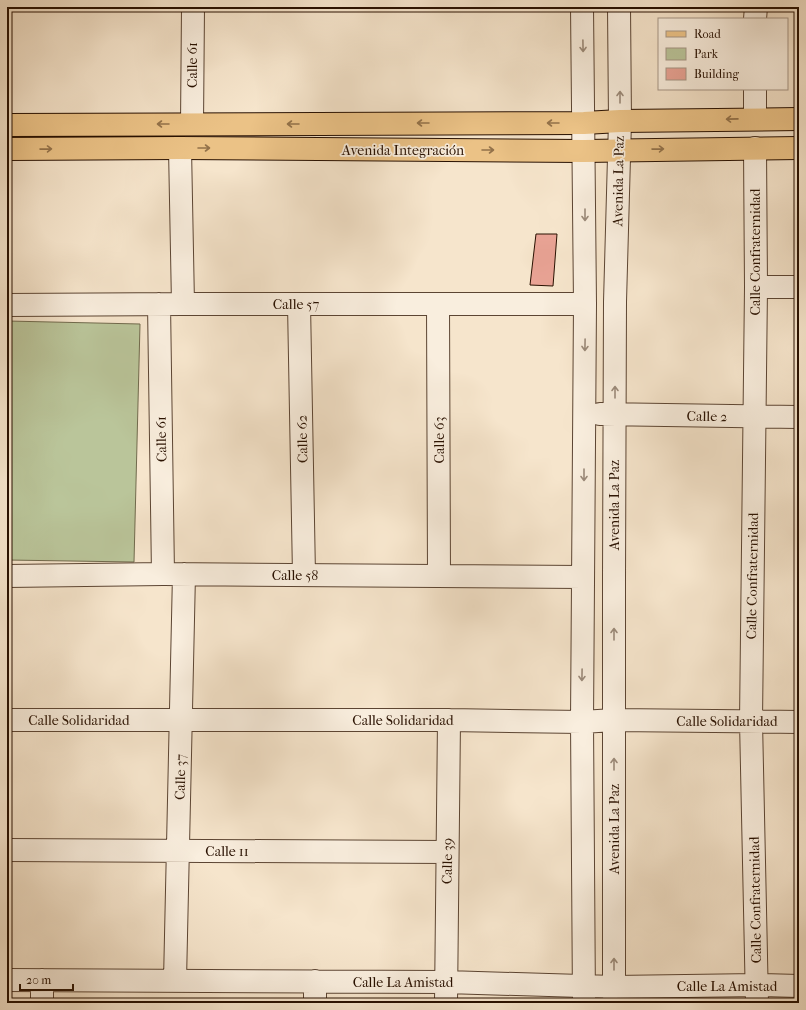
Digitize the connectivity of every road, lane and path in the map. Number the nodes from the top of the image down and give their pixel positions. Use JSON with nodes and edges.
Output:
{"nodes":[{"id":1,"x":192,"y":7,"type":"edge"},
{"id":2,"x":582,"y":7,"type":"edge"},
{"id":3,"x":619,"y":7,"type":"edge"},
{"id":4,"x":756,"y":7,"type":"edge"},
{"id":5,"x":756,"y":18,"type":"edge"},
{"id":6,"x":755,"y":90,"type":"edge"},
{"id":7,"x":755,"y":119,"type":"junction"},
{"id":8,"x":799,"y":119,"type":"edge"},
{"id":9,"x":620,"y":121,"type":"junction"},
{"id":10,"x":584,"y":122,"type":"junction"},
{"id":11,"x":192,"y":124,"type":"junction"},
{"id":12,"x":7,"y":125,"type":"edge"},
{"id":13,"x":180,"y":148,"type":"junction"},
{"id":14,"x":755,"y":148,"type":"junction"},
{"id":15,"x":799,"y":148,"type":"edge"},
{"id":16,"x":7,"y":149,"type":"edge"},
{"id":17,"x":619,"y":150,"type":"junction"},
{"id":18,"x":584,"y":151,"type":"junction"},
{"id":19,"x":756,"y":287,"type":"junction"},
{"id":20,"x":799,"y":287,"type":"edge"},
{"id":21,"x":159,"y":304,"type":"junction"},
{"id":22,"x":183,"y":304,"type":"junction"},
{"id":23,"x":299,"y":304,"type":"junction"},
{"id":24,"x":438,"y":304,"type":"junction"},
{"id":25,"x":585,"y":304,"type":"junction"},
{"id":26,"x":7,"y":306,"type":"edge"},
{"id":27,"x":584,"y":414,"type":"junction"},
{"id":28,"x":615,"y":414,"type":"junction"},
{"id":29,"x":754,"y":417,"type":"junction"},
{"id":30,"x":799,"y":417,"type":"edge"},
{"id":31,"x":174,"y":574,"type":"junction"},
{"id":32,"x":304,"y":575,"type":"junction"},
{"id":33,"x":439,"y":575,"type":"junction"},
{"id":34,"x":7,"y":576,"type":"edge"},
{"id":35,"x":583,"y":577,"type":"junction"},
{"id":36,"x":7,"y":720,"type":"edge"},
{"id":37,"x":181,"y":720,"type":"junction"},
{"id":38,"x":449,"y":720,"type":"junction"},
{"id":39,"x":614,"y":720,"type":"junction"},
{"id":40,"x":751,"y":721,"type":"junction"},
{"id":41,"x":582,"y":722,"type":"junction"},
{"id":42,"x":799,"y":722,"type":"edge"},
{"id":43,"x":7,"y":850,"type":"edge"},
{"id":44,"x":178,"y":851,"type":"junction"},
{"id":45,"x":447,"y":852,"type":"junction"},
{"id":46,"x":7,"y":980,"type":"edge"},
{"id":47,"x":42,"y":980,"type":"junction"},
{"id":48,"x":176,"y":981,"type":"junction"},
{"id":49,"x":315,"y":981,"type":"junction"},
{"id":50,"x":799,"y":986,"type":"edge"},
{"id":51,"x":446,"y":992,"type":"edge"},
{"id":52,"x":584,"y":994,"type":"edge"},
{"id":53,"x":757,"y":994,"type":"edge"},
{"id":54,"x":614,"y":995,"type":"edge"},
{"id":55,"x":42,"y":1003,"type":"edge"},
{"id":56,"x":315,"y":1003,"type":"edge"}],
"edges":[{"from":1,"to":11,"type":"street","name":"Calle 61"},
{"from":2,"to":10,"type":"street","one_way":true},
{"from":9,"to":3,"type":"street","name":"Avenida La Paz","one_way":true},
{"from":4,"to":5,"type":"street"},
{"from":6,"to":7,"type":"street"},
{"from":7,"to":8,"type":"main road"},
{"from":7,"to":9,"type":"main road","one_way":true},
{"from":9,"to":10,"type":"main road"},
{"from":9,"to":17,"type":"street","name":"Avenida La Paz"},
{"from":10,"to":11,"type":"main road","one_way":true},
{"from":10,"to":18,"type":"street"},
{"from":11,"to":12,"type":"main road","one_way":true},
{"from":16,"to":13,"type":"main road","name":"Avenida Integración","one_way":true},
{"from":13,"to":18,"type":"main road","name":"Avenida Integración","one_way":true},
{"from":13,"to":22,"type":"street"},
{"from":14,"to":15,"type":"main road","name":"Avenida Integración"},
{"from":17,"to":14,"type":"main road","name":"Avenida Integración","one_way":true},
{"from":14,"to":19,"type":"street","name":"Calle Confraternidad"},
{"from":17,"to":18,"type":"main road","name":"Avenida Integración"},
{"from":28,"to":17,"type":"street","name":"Avenida La Paz","one_way":true},
{"from":18,"to":25,"type":"street","one_way":true},
{"from":19,"to":20,"type":"street"},
{"from":19,"to":29,"type":"street","name":"Calle Confraternidad"},
{"from":21,"to":22,"type":"street","name":"Calle 57"},
{"from":21,"to":26,"type":"street","name":"Calle 57"},
{"from":21,"to":31,"type":"street","name":"Calle 61"},
{"from":22,"to":23,"type":"street","name":"Calle 57"},
{"from":23,"to":24,"type":"street","name":"Calle 57"},
{"from":23,"to":32,"type":"street","name":"Calle 62"},
{"from":24,"to":25,"type":"street","name":"Calle 57"},
{"from":24,"to":33,"type":"street","name":"Calle 63"},
{"from":25,"to":27,"type":"street","one_way":true},
{"from":27,"to":28,"type":"street","name":"Calle 2"},
{"from":27,"to":35,"type":"street","one_way":true},
{"from":28,"to":29,"type":"street","name":"Calle 2"},
{"from":39,"to":28,"type":"street","name":"Avenida La Paz","one_way":true},
{"from":29,"to":30,"type":"street","name":"Calle 2"},
{"from":29,"to":40,"type":"street","name":"Calle Confraternidad"},
{"from":31,"to":32,"type":"street","name":"Calle 58"},
{"from":31,"to":34,"type":"street","name":"Calle 58"},
{"from":31,"to":37,"type":"street","name":"Calle 37"},
{"from":32,"to":33,"type":"street","name":"Calle 58"},
{"from":33,"to":35,"type":"street","name":"Calle 58"},
{"from":35,"to":41,"type":"street","one_way":true},
{"from":36,"to":37,"type":"street","name":"Calle Solidaridad"},
{"from":37,"to":38,"type":"street","name":"Calle Solidaridad"},
{"from":37,"to":44,"type":"street","name":"Calle 37"},
{"from":38,"to":41,"type":"street","name":"Calle Solidaridad"},
{"from":38,"to":45,"type":"street","name":"Calle 39"},
{"from":39,"to":40,"type":"street","name":"Calle Solidaridad"},
{"from":39,"to":41,"type":"street","name":"Calle Solidaridad"},
{"from":54,"to":39,"type":"street","name":"Avenida La Paz","one_way":true},
{"from":40,"to":42,"type":"street","name":"Calle Solidaridad"},
{"from":40,"to":53,"type":"street","name":"Calle Confraternidad"},
{"from":41,"to":52,"type":"street"},
{"from":43,"to":44,"type":"street","name":"Calle 11"},
{"from":44,"to":45,"type":"street","name":"Calle 11"},
{"from":44,"to":48,"type":"street","name":"Calle 37"},
{"from":45,"to":51,"type":"street","name":"Calle 39"},
{"from":46,"to":47,"type":"street","name":"Calle La Amistad"},
{"from":47,"to":48,"type":"street","name":"Calle La Amistad"},
{"from":47,"to":55,"type":"street"},
{"from":48,"to":49,"type":"street","name":"Calle La Amistad"},
{"from":49,"to":51,"type":"street","name":"Calle La Amistad"},
{"from":49,"to":56,"type":"street"},
{"from":50,"to":53,"type":"street","name":"Calle La Amistad"},
{"from":51,"to":52,"type":"street","name":"Calle La Amistad"},
{"from":52,"to":54,"type":"street","name":"Calle La Amistad"},
{"from":53,"to":54,"type":"street","name":"Calle La Amistad"}]}
